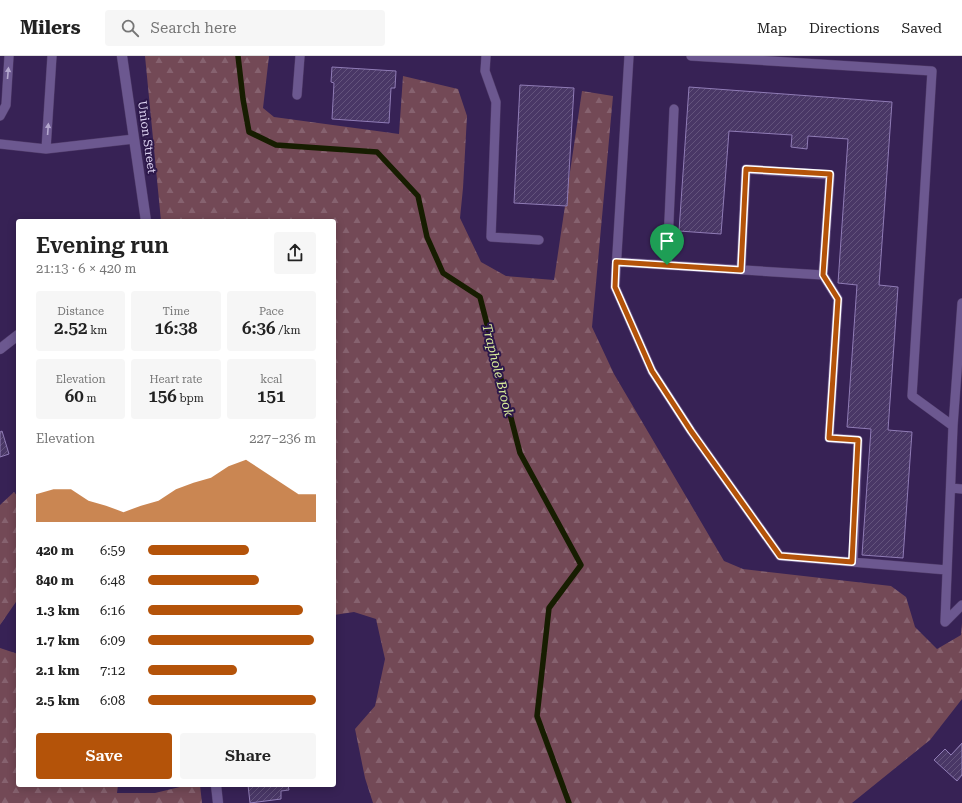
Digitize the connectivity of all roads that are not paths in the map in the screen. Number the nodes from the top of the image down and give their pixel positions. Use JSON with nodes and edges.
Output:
{"nodes":[{"id":1,"x":10,"y":56,"type":"edge"},
{"id":2,"x":52,"y":56,"type":"edge"},
{"id":3,"x":122,"y":56,"type":"edge"},
{"id":4,"x":300,"y":56,"type":"edge"},
{"id":5,"x":486,"y":56,"type":"edge"},
{"id":6,"x":629,"y":56,"type":"edge"},
{"id":7,"x":691,"y":56,"type":"edge"},
{"id":8,"x":297,"y":95,"type":"dead end"},
{"id":9,"x":674,"y":109,"type":"dead end"},
{"id":10,"x":0,"y":116,"type":"edge"},
{"id":11,"x":134,"y":139,"type":"junction"},
{"id":12,"x":0,"y":144,"type":"edge"},
{"id":13,"x":46,"y":149,"type":"junction"},
{"id":14,"x":146,"y":219,"type":"edge"},
{"id":15,"x":539,"y":240,"type":"dead end"},
{"id":16,"x":616,"y":262,"type":"junction"},
{"id":17,"x":667,"y":265,"type":"junction"},
{"id":18,"x":741,"y":270,"type":"junction"},
{"id":19,"x":823,"y":275,"type":"junction"},
{"id":20,"x":962,"y":303,"type":"edge"},
{"id":21,"x":16,"y":337,"type":"edge"},
{"id":22,"x":0,"y":350,"type":"edge"},
{"id":23,"x":953,"y":426,"type":"junction"},
{"id":24,"x":951,"y":488,"type":"junction"},
{"id":25,"x":962,"y":489,"type":"edge"},
{"id":26,"x":852,"y":562,"type":"junction"},
{"id":27,"x":947,"y":570,"type":"junction"},
{"id":28,"x":962,"y":605,"type":"edge"},
{"id":29,"x":216,"y":787,"type":"edge"},
{"id":30,"x":218,"y":803,"type":"edge"}],
"edges":[{"from":10,"to":1,"type":"lane","one_way":true},
{"from":13,"to":2,"type":"lane","one_way":true},
{"from":3,"to":11,"type":"main road","name":"Union Street"},
{"from":4,"to":8,"type":"lane"},
{"from":5,"to":15,"type":"lane"},
{"from":6,"to":16,"type":"lane"},
{"from":7,"to":23,"type":"lane"},
{"from":9,"to":17,"type":"lane"},
{"from":11,"to":13,"type":"lane"},
{"from":11,"to":14,"type":"main road","name":"Union Street"},
{"from":12,"to":13,"type":"lane"},
{"from":16,"to":17,"type":"lane"},
{"from":16,"to":26,"type":"lane"},
{"from":17,"to":18,"type":"lane"},
{"from":18,"to":19,"type":"lane"},
{"from":18,"to":19,"type":"lane"},
{"from":19,"to":26,"type":"lane"},
{"from":20,"to":23,"type":"lane"},
{"from":21,"to":22,"type":"main road"},
{"from":23,"to":24,"type":"lane"},
{"from":24,"to":25,"type":"lane"},
{"from":24,"to":27,"type":"lane"},
{"from":26,"to":27,"type":"lane"},
{"from":27,"to":28,"type":"lane"},
{"from":29,"to":30,"type":"main road"}]}
